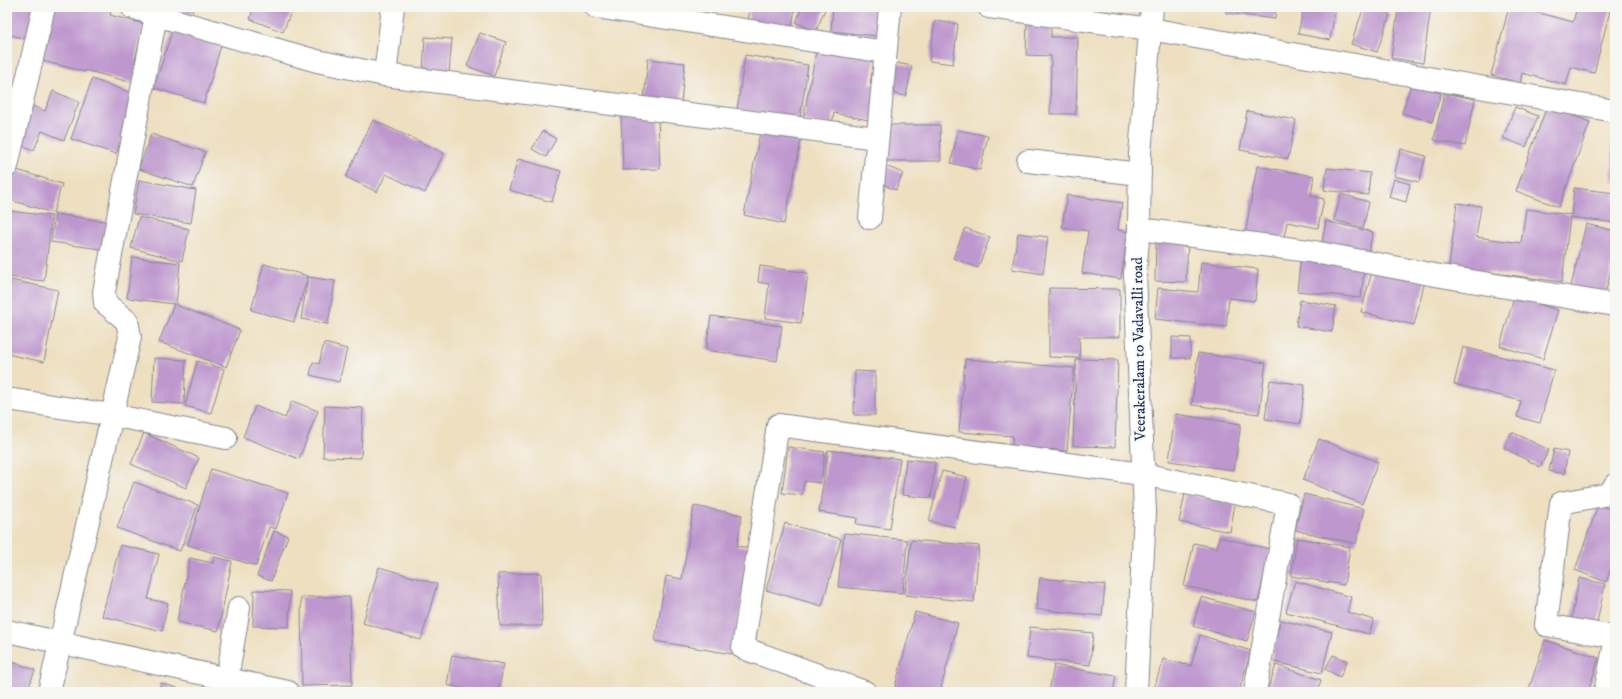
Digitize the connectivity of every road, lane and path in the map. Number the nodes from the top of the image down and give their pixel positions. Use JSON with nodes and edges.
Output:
{"nodes":[{"id":1,"x":44,"y":7,"type":"edge"},
{"id":2,"x":132,"y":7,"type":"edge"},
{"id":3,"x":393,"y":7,"type":"edge"},
{"id":4,"x":596,"y":7,"type":"edge"},
{"id":5,"x":890,"y":7,"type":"edge"},
{"id":6,"x":989,"y":7,"type":"edge"},
{"id":7,"x":1152,"y":7,"type":"edge"},
{"id":8,"x":156,"y":15,"type":"junction"},
{"id":9,"x":1150,"y":29,"type":"junction"},
{"id":10,"x":885,"y":52,"type":"junction"},
{"id":11,"x":385,"y":75,"type":"junction"},
{"id":12,"x":1615,"y":111,"type":"edge"},
{"id":13,"x":877,"y":138,"type":"junction"},
{"id":14,"x":1028,"y":161,"type":"dead end"},
{"id":15,"x":7,"y":166,"type":"edge"},
{"id":16,"x":1140,"y":174,"type":"junction"},
{"id":17,"x":870,"y":218,"type":"dead end"},
{"id":18,"x":1139,"y":229,"type":"junction"},
{"id":19,"x":1615,"y":305,"type":"edge"},
{"id":20,"x":7,"y":399,"type":"edge"},
{"id":21,"x":112,"y":415,"type":"junction"},
{"id":22,"x":226,"y":438,"type":"dead end"},
{"id":23,"x":1142,"y":474,"type":"junction"},
{"id":24,"x":1615,"y":485,"type":"edge"},
{"id":25,"x":239,"y":608,"type":"dead end"},
{"id":26,"x":7,"y":631,"type":"edge"},
{"id":27,"x":1615,"y":637,"type":"edge"},
{"id":28,"x":60,"y":642,"type":"junction"},
{"id":29,"x":1615,"y":644,"type":"edge"},
{"id":30,"x":227,"y":679,"type":"junction"},
{"id":31,"x":49,"y":692,"type":"edge"},
{"id":32,"x":288,"y":692,"type":"edge"},
{"id":33,"x":865,"y":692,"type":"edge"},
{"id":34,"x":1136,"y":692,"type":"edge"},
{"id":35,"x":1255,"y":692,"type":"edge"},
{"id":36,"x":1605,"y":692,"type":"edge"}],
"edges":[{"from":1,"to":15,"type":"street"},
{"from":2,"to":8,"type":"street"},
{"from":3,"to":11,"type":"street"},
{"from":4,"to":10,"type":"street"},
{"from":5,"to":10,"type":"street"},
{"from":6,"to":9,"type":"street"},
{"from":7,"to":9,"type":"street","name":"Veerakeralam to Vadavalli road"},
{"from":8,"to":11,"type":"street"},
{"from":8,"to":21,"type":"street"},
{"from":9,"to":12,"type":"street"},
{"from":9,"to":16,"type":"street","name":"Veerakeralam to Vadavalli road"},
{"from":10,"to":13,"type":"street"},
{"from":11,"to":13,"type":"street"},
{"from":13,"to":17,"type":"street"},
{"from":14,"to":16,"type":"street"},
{"from":16,"to":18,"type":"street","name":"Veerakeralam to Vadavalli road"},
{"from":18,"to":19,"type":"street"},
{"from":18,"to":23,"type":"street","name":"Veerakeralam to Vadavalli road"},
{"from":20,"to":21,"type":"street"},
{"from":21,"to":22,"type":"street"},
{"from":21,"to":28,"type":"street"},
{"from":23,"to":33,"type":"street"},
{"from":23,"to":34,"type":"street","name":"Veerakeralam to Vadavalli road"},
{"from":23,"to":35,"type":"street"},
{"from":24,"to":27,"type":"street"},
{"from":25,"to":30,"type":"street"},
{"from":26,"to":28,"type":"street"},
{"from":28,"to":30,"type":"street"},
{"from":28,"to":31,"type":"street"},
{"from":29,"to":36,"type":"street"},
{"from":30,"to":32,"type":"street"}]}
